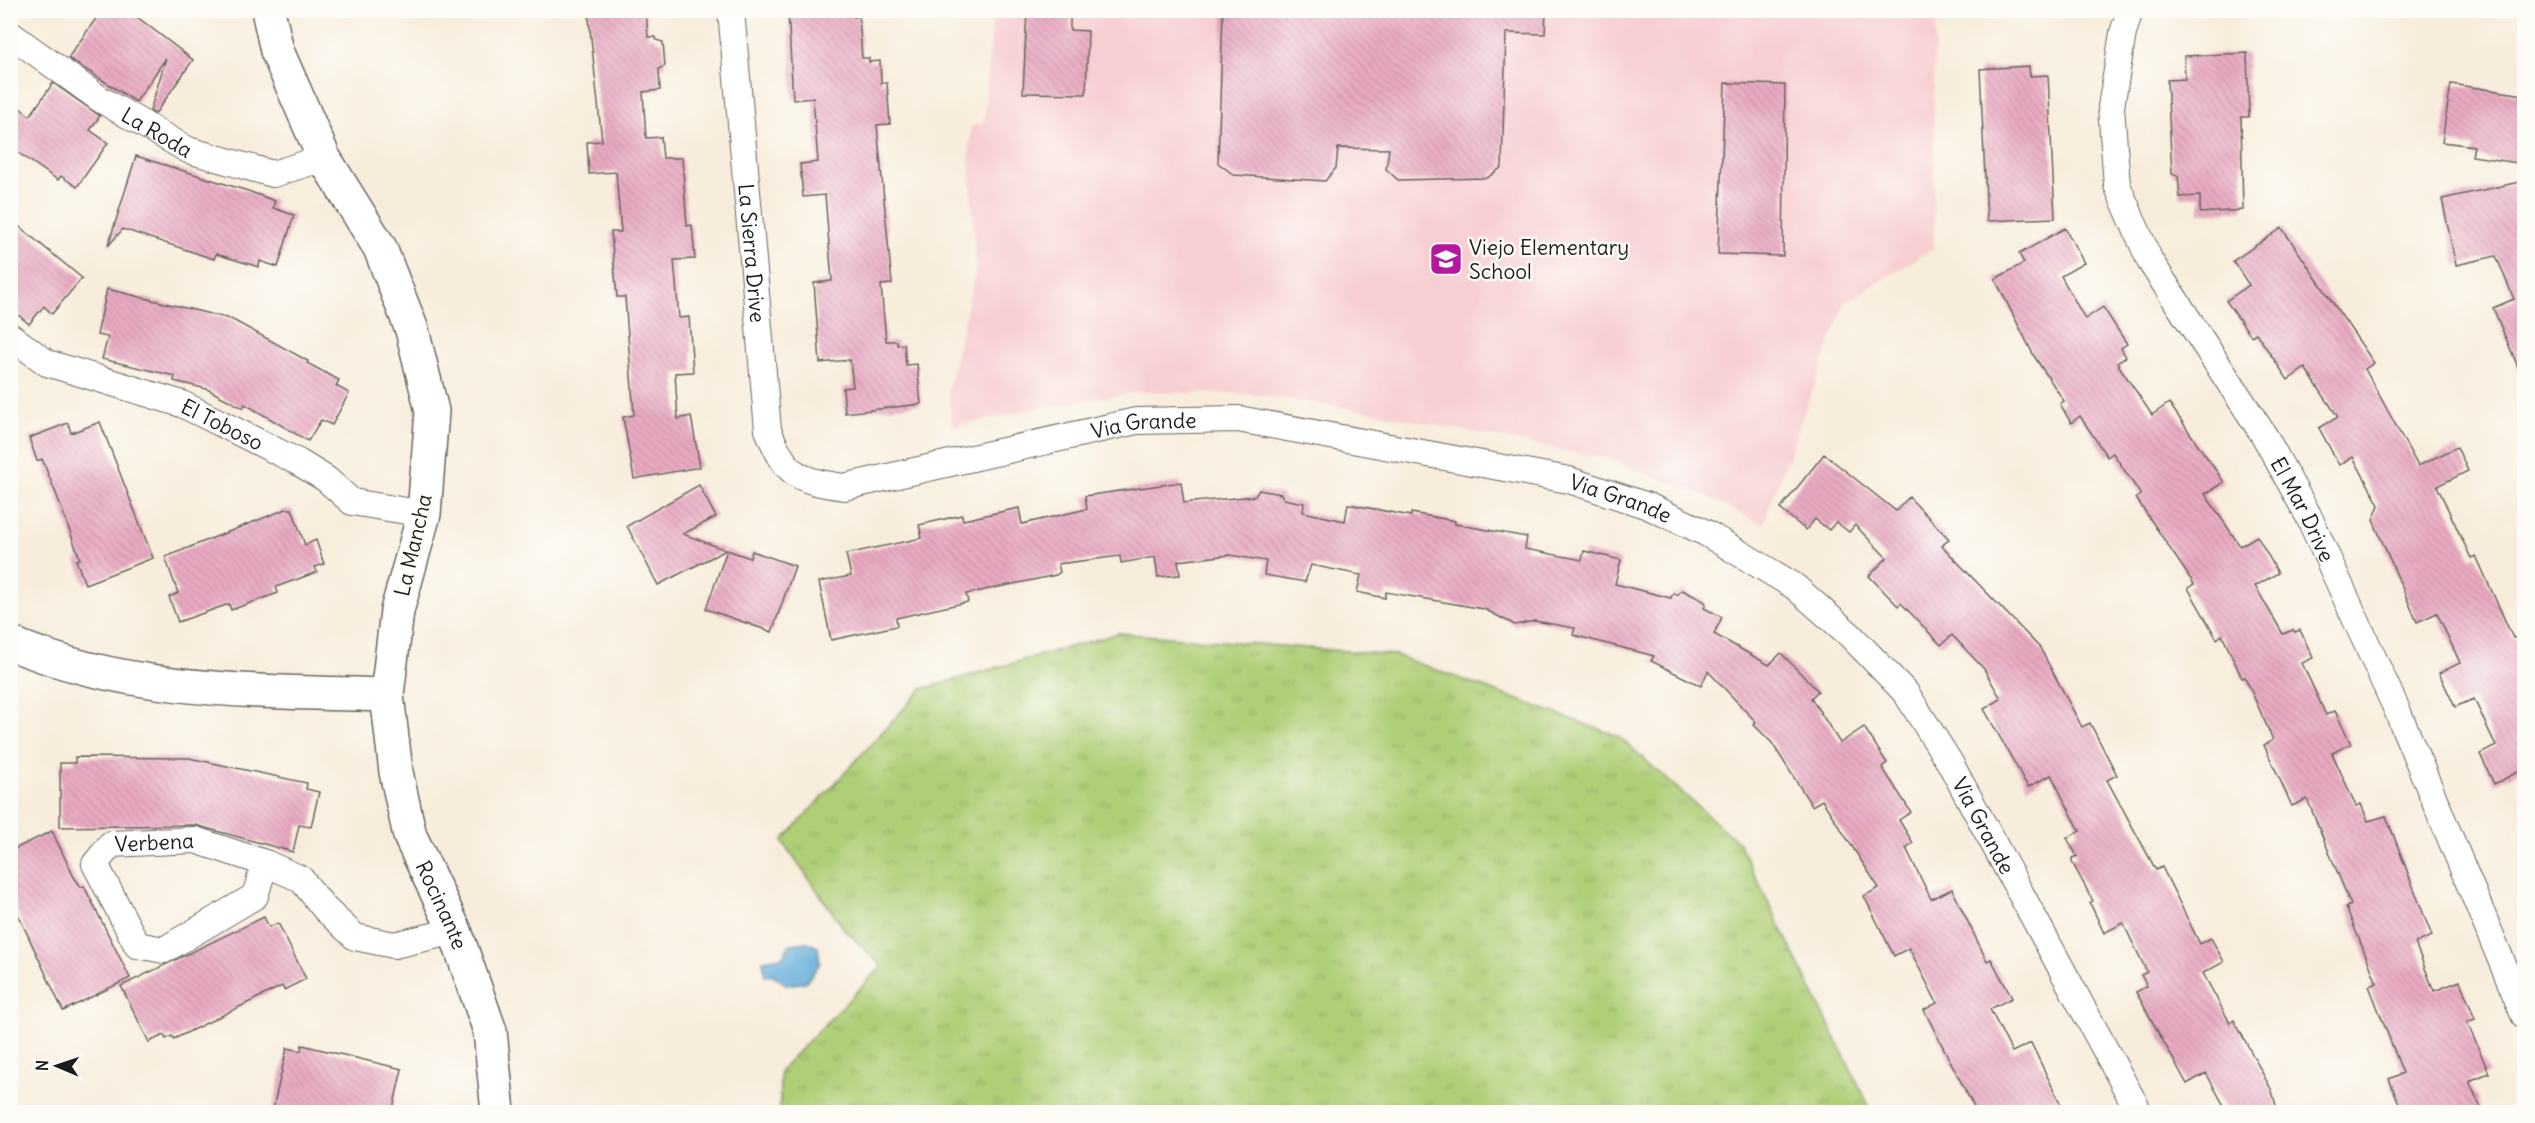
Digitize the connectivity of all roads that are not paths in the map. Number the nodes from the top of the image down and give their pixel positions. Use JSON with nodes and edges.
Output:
{"nodes":[{"id":1,"x":268,"y":10,"type":"edge"},
{"id":2,"x":731,"y":10,"type":"edge"},
{"id":3,"x":2130,"y":10,"type":"edge"},
{"id":4,"x":10,"y":34,"type":"edge"},
{"id":5,"x":324,"y":158,"type":"junction"},
{"id":6,"x":13,"y":342,"type":"edge"},
{"id":7,"x":808,"y":482,"type":"joint"},
{"id":8,"x":424,"y":514,"type":"junction"},
{"id":9,"x":10,"y":643,"type":"edge"},
{"id":10,"x":387,"y":695,"type":"junction"},
{"id":11,"x":265,"y":863,"type":"junction"},
{"id":12,"x":455,"y":931,"type":"junction"},
{"id":13,"x":2524,"y":1015,"type":"edge"},
{"id":14,"x":498,"y":1113,"type":"edge"},
{"id":15,"x":2139,"y":1113,"type":"edge"}],
"edges":[{"from":1,"to":5,"type":"street","name":"La Mancha"},
{"from":2,"to":7,"type":"street","name":"La Sierra Drive"},
{"from":3,"to":13,"type":"street","name":"El Mar Drive"},
{"from":4,"to":5,"type":"street","name":"La Roda"},
{"from":5,"to":8,"type":"street","name":"La Mancha"},
{"from":6,"to":8,"type":"street","name":"El Toboso"},
{"from":7,"to":15,"type":"street","name":"Via Grande"},
{"from":8,"to":10,"type":"street","name":"La Mancha"},
{"from":9,"to":10,"type":"street"},
{"from":10,"to":12,"type":"street","name":"Rocinante"},
{"from":11,"to":11,"type":"street","name":"Verbena"},
{"from":11,"to":12,"type":"street","name":"Verbena"},
{"from":12,"to":14,"type":"street","name":"Rocinante"}]}
